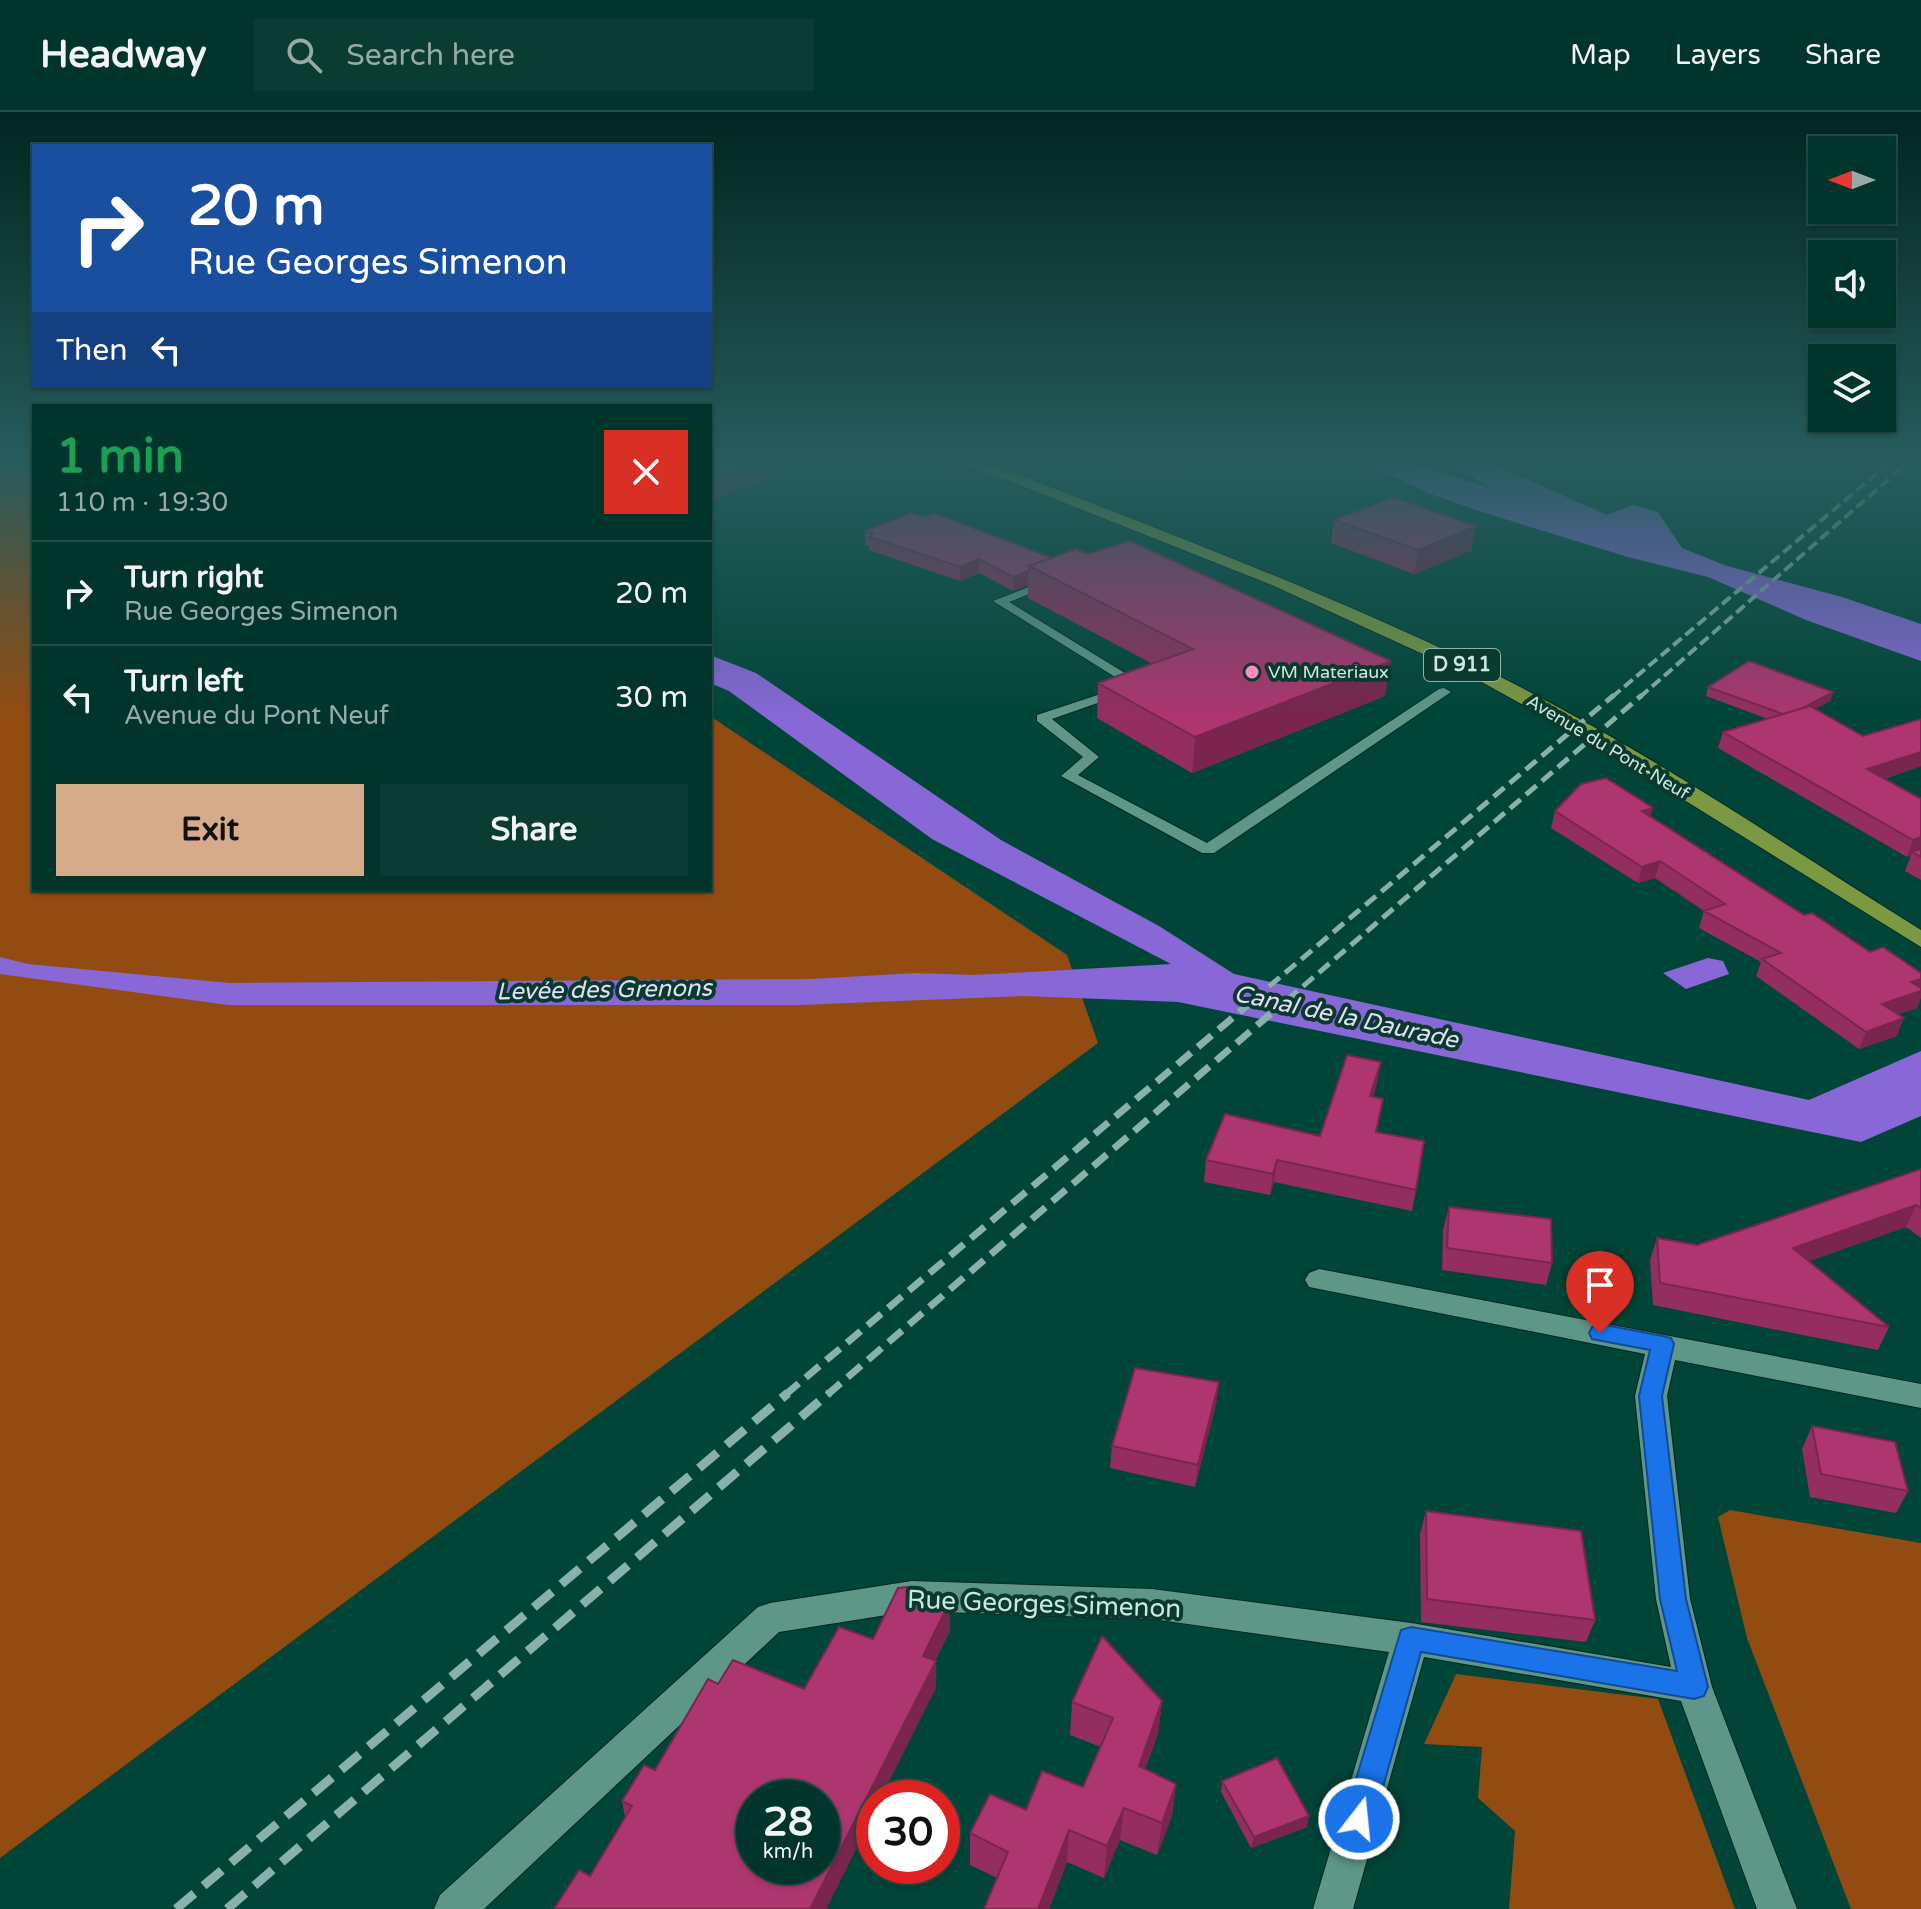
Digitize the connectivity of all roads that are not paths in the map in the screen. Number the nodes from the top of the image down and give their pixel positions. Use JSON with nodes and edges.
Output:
{"nodes":[{"id":1,"x":1192,"y":548,"type":"edge"},
{"id":2,"x":1067,"y":577,"type":"edge"},
{"id":3,"x":1444,"y":692,"type":"dead end"},
{"id":4,"x":1921,"y":940,"type":"edge"},
{"id":5,"x":1319,"y":1280,"type":"dead end"},
{"id":6,"x":1663,"y":1344,"type":"junction"},
{"id":7,"x":1921,"y":1396,"type":"edge"},
{"id":8,"x":1411,"y":1639,"type":"junction"},
{"id":9,"x":1694,"y":1687,"type":"junction"},
{"id":10,"x":454,"y":1909,"type":"edge"},
{"id":11,"x":1333,"y":1909,"type":"edge"},
{"id":12,"x":1777,"y":1909,"type":"edge"}],
"edges":[{"from":1,"to":4,"type":"main road","name":"Avenue du Pont-Neuf","number":"D 911"},
{"from":2,"to":3,"type":"lane"},
{"from":5,"to":6,"type":"street"},
{"from":6,"to":7,"type":"street"},
{"from":6,"to":9,"type":"street"},
{"from":8,"to":9,"type":"street","name":"Rue Georges Simenon"},
{"from":8,"to":10,"type":"street","name":"Rue Georges Simenon"},
{"from":8,"to":11,"type":"street"},
{"from":9,"to":12,"type":"street"}]}
